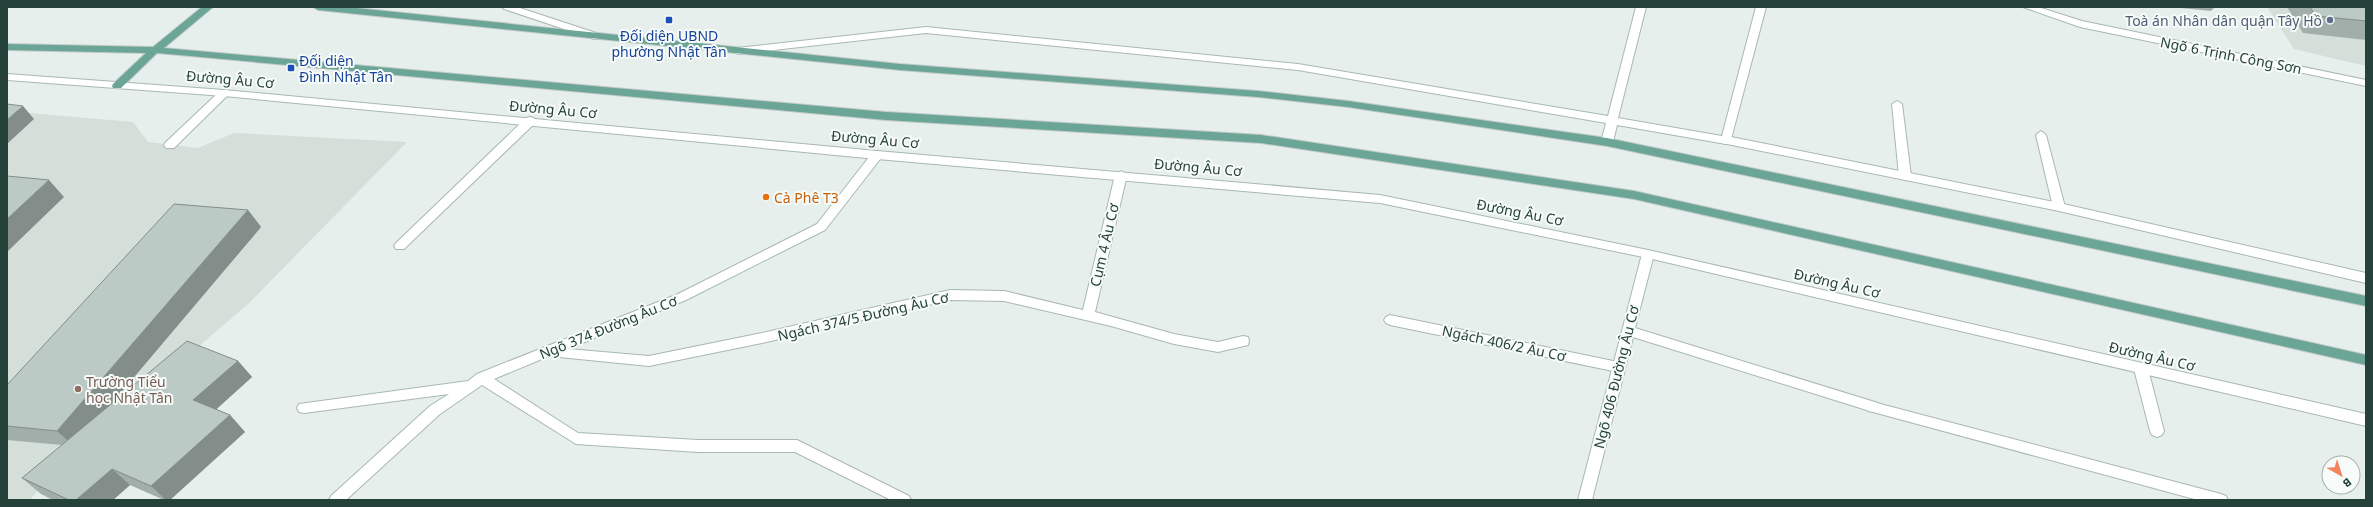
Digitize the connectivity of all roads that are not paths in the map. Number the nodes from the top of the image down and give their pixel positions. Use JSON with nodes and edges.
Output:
{"nodes":[{"id":1,"x":208,"y":7,"type":"edge"},
{"id":2,"x":318,"y":7,"type":"edge"},
{"id":3,"x":507,"y":7,"type":"edge"},
{"id":4,"x":1641,"y":7,"type":"edge"},
{"id":5,"x":1761,"y":7,"type":"edge"},
{"id":6,"x":2028,"y":7,"type":"edge"},
{"id":7,"x":601,"y":38,"type":"junction"},
{"id":8,"x":7,"y":47,"type":"edge"},
{"id":9,"x":155,"y":50,"type":"junction"},
{"id":10,"x":733,"y":51,"type":"junction"},
{"id":11,"x":7,"y":77,"type":"edge"},
{"id":12,"x":2366,"y":83,"type":"edge"},
{"id":13,"x":117,"y":86,"type":"junction"},
{"id":14,"x":224,"y":92,"type":"junction"},
{"id":15,"x":1897,"y":104,"type":"dead end"},
{"id":16,"x":1614,"y":120,"type":"junction"},
{"id":17,"x":530,"y":121,"type":"junction"},
{"id":18,"x":2041,"y":135,"type":"dead end"},
{"id":19,"x":1726,"y":140,"type":"junction"},
{"id":20,"x":1607,"y":142,"type":"junction"},
{"id":21,"x":170,"y":144,"type":"dead end"},
{"id":22,"x":877,"y":155,"type":"junction"},
{"id":23,"x":1121,"y":175,"type":"junction"},
{"id":24,"x":1904,"y":176,"type":"junction"},
{"id":25,"x":2059,"y":207,"type":"junction"},
{"id":26,"x":400,"y":246,"type":"dead end"},
{"id":27,"x":1648,"y":254,"type":"junction"},
{"id":28,"x":2366,"y":278,"type":"edge"},
{"id":29,"x":2366,"y":301,"type":"edge"},
{"id":30,"x":1088,"y":316,"type":"junction"},
{"id":31,"x":1390,"y":320,"type":"dead end"},
{"id":32,"x":1627,"y":330,"type":"junction"},
{"id":33,"x":1243,"y":341,"type":"dead end"},
{"id":34,"x":550,"y":352,"type":"junction"},
{"id":35,"x":2366,"y":360,"type":"edge"},
{"id":36,"x":1618,"y":367,"type":"junction"},
{"id":37,"x":2141,"y":369,"type":"junction"},
{"id":38,"x":482,"y":378,"type":"junction"},
{"id":39,"x":470,"y":386,"type":"junction"},
{"id":40,"x":304,"y":408,"type":"dead end"},
{"id":41,"x":2366,"y":420,"type":"edge"},
{"id":42,"x":2157,"y":431,"type":"dead end"},
{"id":43,"x":336,"y":500,"type":"edge"},
{"id":44,"x":904,"y":500,"type":"edge"},
{"id":45,"x":1585,"y":500,"type":"edge"},
{"id":46,"x":2221,"y":500,"type":"edge"}],
"edges":[{"from":1,"to":9,"type":"main road"},
{"from":2,"to":7,"type":"main road"},
{"from":3,"to":7,"type":"street"},
{"from":4,"to":16,"type":"street"},
{"from":5,"to":19,"type":"street"},
{"from":6,"to":12,"type":"street","name":"Ngõ 6 Trịnh Công Sơn"},
{"from":7,"to":10,"type":"main road"},
{"from":8,"to":9,"type":"main road","name":"Đường Âu Cơ"},
{"from":9,"to":13,"type":"main road"},
{"from":9,"to":35,"type":"main road","name":"Đường Âu Cơ"},
{"from":10,"to":16,"type":"street"},
{"from":10,"to":20,"type":"main road"},
{"from":11,"to":13,"type":"street","name":"Đường Âu Cơ"},
{"from":13,"to":14,"type":"street","name":"Đường Âu Cơ"},
{"from":14,"to":17,"type":"street","name":"Đường Âu Cơ"},
{"from":14,"to":21,"type":"street"},
{"from":15,"to":24,"type":"street"},
{"from":16,"to":19,"type":"street"},
{"from":16,"to":20,"type":"street"},
{"from":17,"to":22,"type":"street","name":"Đường Âu Cơ"},
{"from":17,"to":26,"type":"street"},
{"from":18,"to":25,"type":"street"},
{"from":19,"to":24,"type":"street"},
{"from":20,"to":29,"type":"main road"},
{"from":22,"to":23,"type":"street","name":"Đường Âu Cơ"},
{"from":22,"to":34,"type":"street","name":"Ngõ 374 Đường Âu Cơ"},
{"from":23,"to":27,"type":"street","name":"Đường Âu Cơ"},
{"from":23,"to":30,"type":"street","name":"Cụm 4 Âu Cơ"},
{"from":24,"to":25,"type":"street"},
{"from":25,"to":28,"type":"street"},
{"from":27,"to":32,"type":"street","name":"Ngõ 406 Đường Âu Cơ"},
{"from":27,"to":37,"type":"street","name":"Đường Âu Cơ"},
{"from":30,"to":33,"type":"street","name":"Ngách 374/5 Đường Âu Cơ"},
{"from":30,"to":34,"type":"street","name":"Ngách 374/5 Đường Âu Cơ"},
{"from":31,"to":36,"type":"street","name":"Ngách 406/2 Âu Cơ"},
{"from":32,"to":36,"type":"street","name":"Ngõ 406 Đường Âu Cơ"},
{"from":32,"to":46,"type":"street"},
{"from":34,"to":38,"type":"street","name":"Ngõ 374 Đường Âu Cơ"},
{"from":36,"to":45,"type":"street","name":"Ngõ 406 Đường Âu Cơ"},
{"from":37,"to":41,"type":"street","name":"Đường Âu Cơ"},
{"from":37,"to":42,"type":"street"},
{"from":38,"to":39,"type":"street","name":"Ngõ 374 Đường Âu Cơ"},
{"from":38,"to":44,"type":"street"},
{"from":39,"to":40,"type":"street"},
{"from":39,"to":43,"type":"street","name":"Ngõ 374 Đường Âu Cơ"}]}
